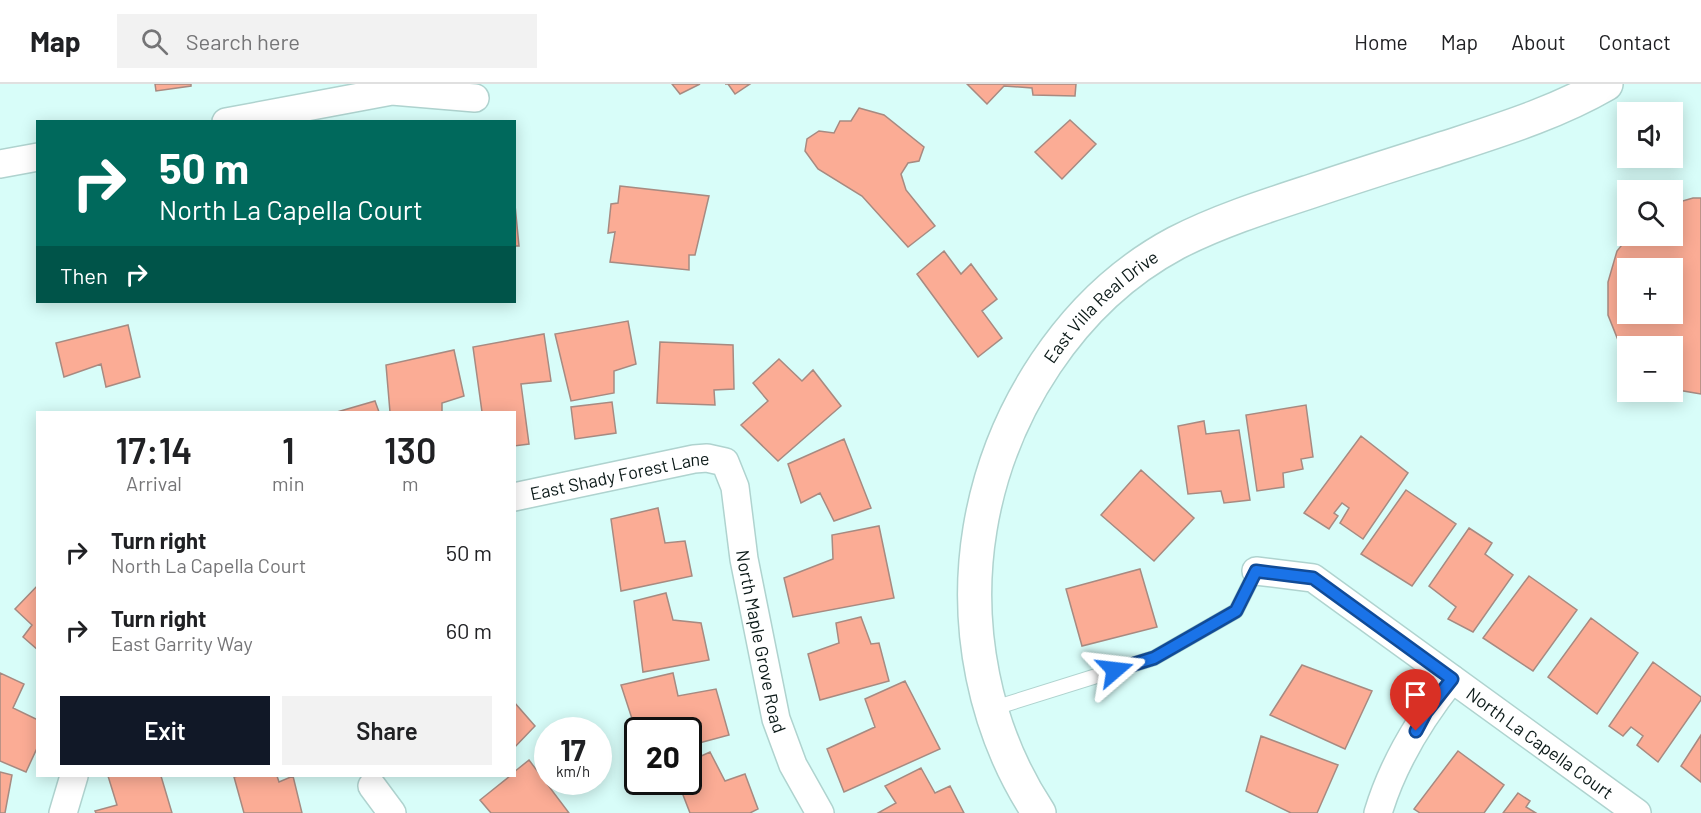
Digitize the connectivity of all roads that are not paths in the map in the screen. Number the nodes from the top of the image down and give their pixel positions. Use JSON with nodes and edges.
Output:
{"nodes":[{"id":1,"x":1606,"y":84,"type":"edge"},
{"id":2,"x":476,"y":98,"type":"dead end"},
{"id":3,"x":236,"y":120,"type":"edge"},
{"id":4,"x":36,"y":157,"type":"edge"},
{"id":5,"x":0,"y":164,"type":"edge"},
{"id":6,"x":725,"y":462,"type":"joint"},
{"id":7,"x":516,"y":497,"type":"edge"},
{"id":8,"x":1256,"y":571,"type":"joint"},
{"id":9,"x":1452,"y":679,"type":"junction"},
{"id":10,"x":991,"y":709,"type":"junction"},
{"id":11,"x":74,"y":777,"type":"edge"},
{"id":12,"x":372,"y":786,"type":"dead end"},
{"id":13,"x":63,"y":813,"type":"edge"},
{"id":14,"x":392,"y":813,"type":"edge"},
{"id":15,"x":820,"y":813,"type":"edge"},
{"id":16,"x":1038,"y":813,"type":"edge"},
{"id":17,"x":1378,"y":813,"type":"edge"},
{"id":18,"x":1637,"y":813,"type":"edge"}],
"edges":[{"from":1,"to":10,"type":"street","name":"East Villa Real Drive"},
{"from":2,"to":3,"type":"street"},
{"from":4,"to":5,"type":"street"},
{"from":6,"to":7,"type":"street","name":"East Shady Forest Lane"},
{"from":6,"to":15,"type":"street","name":"North Maple Grove Road"},
{"from":8,"to":9,"type":"street","name":"North La Capella Court"},
{"from":8,"to":10,"type":"lane"},
{"from":9,"to":17,"type":"street"},
{"from":9,"to":18,"type":"street","name":"North La Capella Court"},
{"from":10,"to":16,"type":"street","name":"East Villa Real Drive"},
{"from":11,"to":13,"type":"street"},
{"from":12,"to":14,"type":"street"}]}
